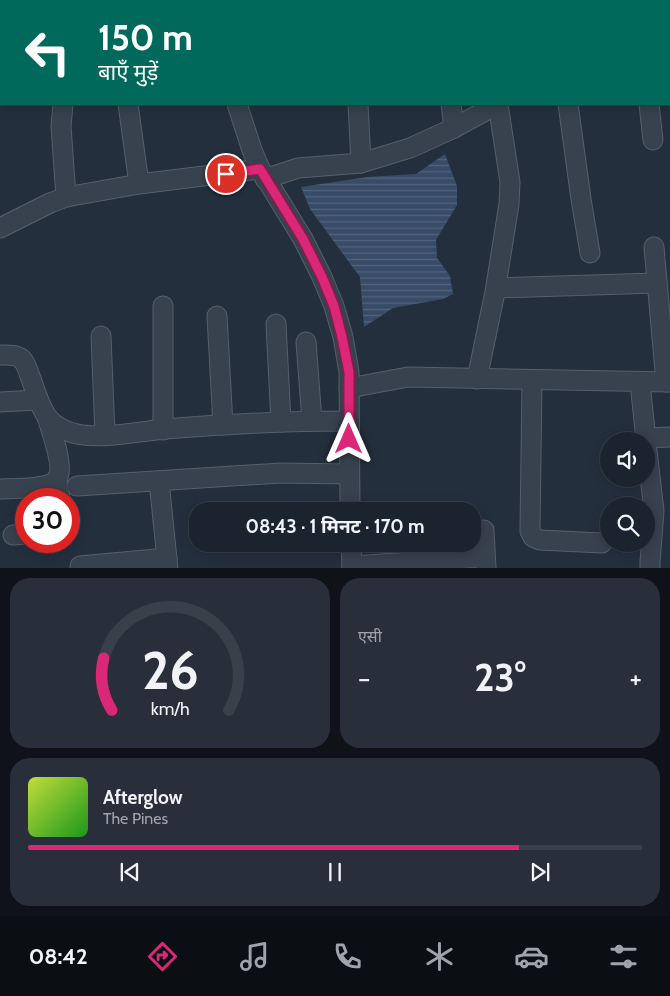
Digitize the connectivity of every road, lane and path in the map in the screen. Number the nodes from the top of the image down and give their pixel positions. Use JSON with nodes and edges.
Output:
{"nodes":[{"id":1,"x":63,"y":105,"type":"edge"},
{"id":2,"x":128,"y":105,"type":"edge"},
{"id":3,"x":237,"y":105,"type":"edge"},
{"id":4,"x":358,"y":105,"type":"edge"},
{"id":5,"x":451,"y":105,"type":"edge"},
{"id":6,"x":496,"y":105,"type":"edge"},
{"id":7,"x":498,"y":105,"type":"edge"},
{"id":8,"x":568,"y":105,"type":"edge"},
{"id":9,"x":650,"y":105,"type":"edge"},
{"id":10,"x":454,"y":128,"type":"junction"},
{"id":11,"x":653,"y":140,"type":"dead end"},
{"id":12,"x":361,"y":163,"type":"junction"},
{"id":13,"x":263,"y":174,"type":"junction"},
{"id":14,"x":139,"y":184,"type":"junction"},
{"id":15,"x":66,"y":197,"type":"junction"},
{"id":16,"x":0,"y":228,"type":"edge"},
{"id":17,"x":654,"y":247,"type":"dead end"},
{"id":18,"x":590,"y":253,"type":"dead end"},
{"id":19,"x":657,"y":283,"type":"junction"},
{"id":20,"x":496,"y":288,"type":"junction"},
{"id":21,"x":163,"y":306,"type":"dead end"},
{"id":22,"x":217,"y":316,"type":"dead end"},
{"id":23,"x":276,"y":324,"type":"dead end"},
{"id":24,"x":101,"y":336,"type":"dead end"},
{"id":25,"x":306,"y":342,"type":"dead end"},
{"id":26,"x":0,"y":355,"type":"edge"},
{"id":27,"x":476,"y":379,"type":"junction"},
{"id":28,"x":532,"y":380,"type":"junction"},
{"id":29,"x":640,"y":382,"type":"junction"},
{"id":30,"x":668,"y":382,"type":"edge"},
{"id":31,"x":349,"y":388,"type":"junction"},
{"id":32,"x":37,"y":400,"type":"junction"},
{"id":33,"x":0,"y":402,"type":"edge"},
{"id":34,"x":47,"y":417,"type":"junction"},
{"id":35,"x":312,"y":421,"type":"junction"},
{"id":36,"x":349,"y":421,"type":"junction"},
{"id":37,"x":281,"y":422,"type":"junction"},
{"id":38,"x":224,"y":425,"type":"junction"},
{"id":39,"x":163,"y":430,"type":"junction"},
{"id":40,"x":645,"y":432,"type":"edge"},
{"id":41,"x":105,"y":435,"type":"junction"},
{"id":42,"x":670,"y":437,"type":"edge"},
{"id":43,"x":655,"y":440,"type":"edge"},
{"id":44,"x":349,"y":474,"type":"junction"},
{"id":45,"x":57,"y":479,"type":"junction"},
{"id":46,"x":655,"y":480,"type":"edge"},
{"id":47,"x":159,"y":481,"type":"junction"},
{"id":48,"x":78,"y":486,"type":"dead end"},
{"id":49,"x":58,"y":488,"type":"edge"},
{"id":50,"x":0,"y":489,"type":"edge"},
{"id":51,"x":350,"y":502,"type":"edge"},
{"id":52,"x":662,"y":510,"type":"edge"},
{"id":53,"x":484,"y":530,"type":"dead end"},
{"id":54,"x":600,"y":543,"type":"edge"},
{"id":55,"x":351,"y":552,"type":"edge"},
{"id":56,"x":167,"y":563,"type":"edge"},
{"id":57,"x":485,"y":563,"type":"edge"},
{"id":58,"x":80,"y":566,"type":"dead end"},
{"id":59,"x":352,"y":567,"type":"edge"},
{"id":60,"x":650,"y":568,"type":"edge"}],
"edges":[{"from":1,"to":15,"type":"street"},
{"from":2,"to":14,"type":"street"},
{"from":3,"to":13,"type":"street"},
{"from":4,"to":12,"type":"street"},
{"from":5,"to":10,"type":"street"},
{"from":6,"to":10,"type":"street"},
{"from":7,"to":20,"type":"street"},
{"from":8,"to":18,"type":"street"},
{"from":9,"to":11,"type":"street"},
{"from":10,"to":12,"type":"street"},
{"from":12,"to":13,"type":"street"},
{"from":13,"to":14,"type":"street"},
{"from":13,"to":31,"type":"street"},
{"from":14,"to":15,"type":"street"},
{"from":15,"to":16,"type":"street"},
{"from":17,"to":19,"type":"street"},
{"from":19,"to":20,"type":"street"},
{"from":19,"to":30,"type":"street"},
{"from":20,"to":27,"type":"street"},
{"from":21,"to":39,"type":"street"},
{"from":22,"to":38,"type":"street"},
{"from":23,"to":37,"type":"street"},
{"from":24,"to":41,"type":"street"},
{"from":25,"to":35,"type":"street"},
{"from":26,"to":32,"type":"street"},
{"from":27,"to":28,"type":"street"},
{"from":27,"to":31,"type":"street"},
{"from":28,"to":29,"type":"street"},
{"from":28,"to":54,"type":"street"},
{"from":29,"to":30,"type":"street"},
{"from":29,"to":40,"type":"street"},
{"from":31,"to":36,"type":"street"},
{"from":32,"to":33,"type":"street"},
{"from":32,"to":34,"type":"street"},
{"from":34,"to":41,"type":"street"},
{"from":34,"to":45,"type":"street"},
{"from":35,"to":36,"type":"street"},
{"from":35,"to":37,"type":"street"},
{"from":36,"to":44,"type":"street"},
{"from":37,"to":38,"type":"street"},
{"from":38,"to":39,"type":"street"},
{"from":39,"to":41,"type":"street"},
{"from":42,"to":43,"type":"street"},
{"from":44,"to":47,"type":"street"},
{"from":44,"to":51,"type":"street"},
{"from":45,"to":49,"type":"street"},
{"from":45,"to":50,"type":"street"},
{"from":46,"to":52,"type":"street"},
{"from":47,"to":48,"type":"street"},
{"from":47,"to":56,"type":"street"},
{"from":52,"to":60,"type":"street"},
{"from":53,"to":57,"type":"street"},
{"from":55,"to":59,"type":"street"},
{"from":56,"to":58,"type":"street"},
{"from":57,"to":59,"type":"street"}]}
